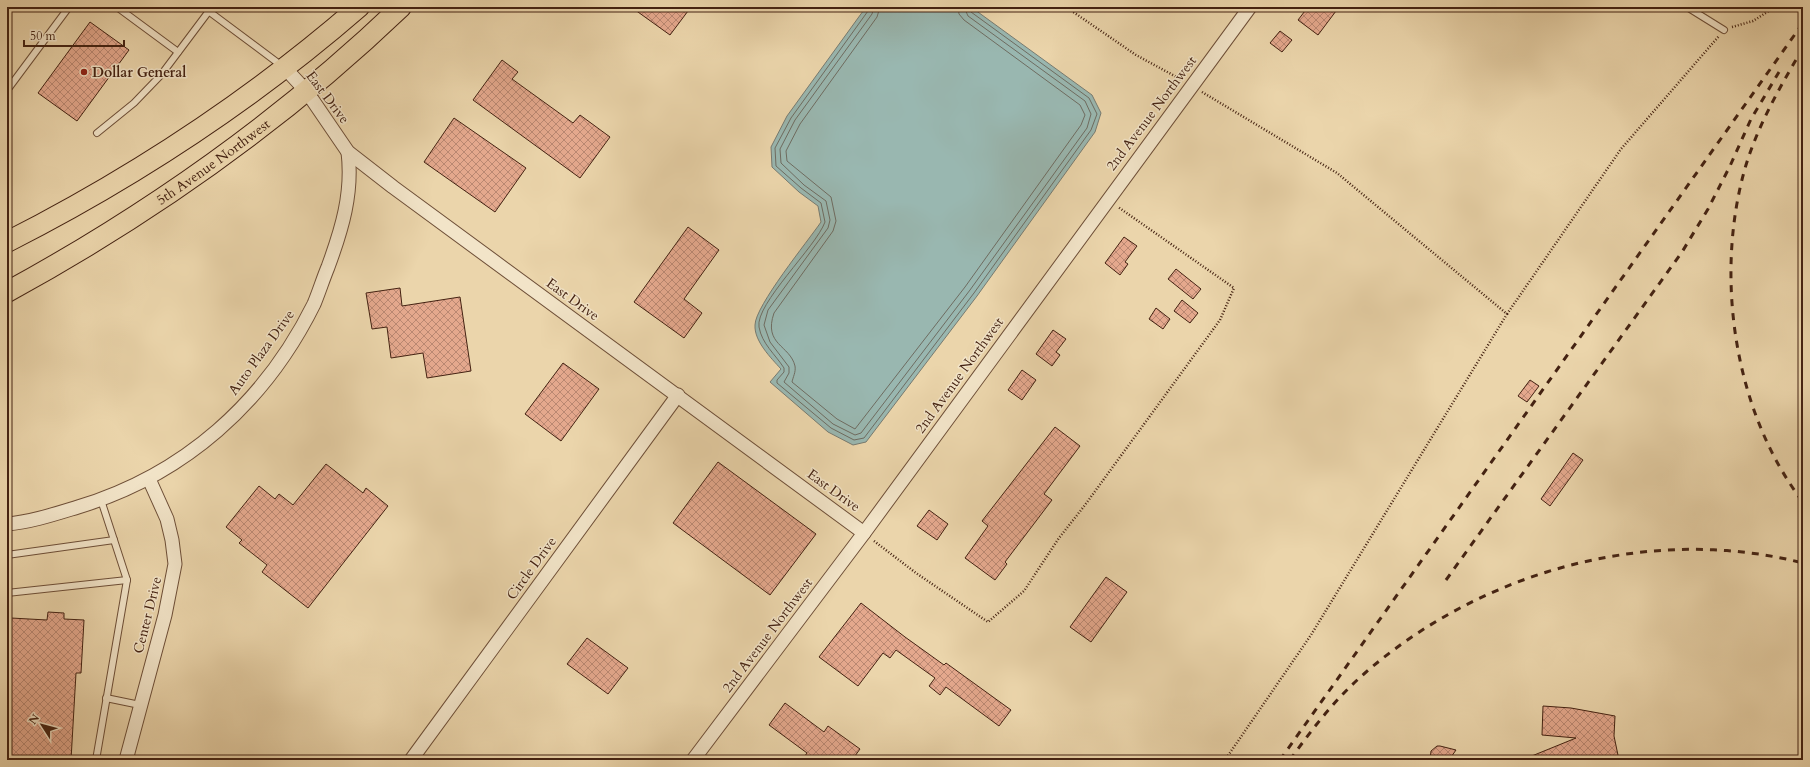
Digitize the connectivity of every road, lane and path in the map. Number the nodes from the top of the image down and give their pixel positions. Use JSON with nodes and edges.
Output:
{"nodes":[{"id":1,"x":69,"y":7,"type":"edge"},
{"id":2,"x":117,"y":7,"type":"edge"},
{"id":3,"x":203,"y":7,"type":"edge"},
{"id":4,"x":359,"y":7,"type":"edge"},
{"id":5,"x":401,"y":7,"type":"edge"},
{"id":6,"x":1066,"y":7,"type":"edge"},
{"id":7,"x":1250,"y":7,"type":"edge"},
{"id":8,"x":1687,"y":7,"type":"edge"},
{"id":9,"x":1775,"y":7,"type":"edge"},
{"id":10,"x":210,"y":9,"type":"edge"},
{"id":11,"x":1724,"y":30,"type":"junction"},
{"id":12,"x":178,"y":52,"type":"junction"},
{"id":13,"x":285,"y":68,"type":"junction"},
{"id":14,"x":1192,"y":86,"type":"junction"},
{"id":15,"x":7,"y":88,"type":"edge"},
{"id":16,"x":306,"y":92,"type":"junction"},
{"id":17,"x":97,"y":133,"type":"dead end"},
{"id":18,"x":348,"y":152,"type":"junction"},
{"id":19,"x":1107,"y":200,"type":"junction"},
{"id":20,"x":7,"y":242,"type":"edge"},
{"id":21,"x":7,"y":292,"type":"edge"},
{"id":22,"x":1507,"y":314,"type":"junction"},
{"id":23,"x":678,"y":396,"type":"junction"},
{"id":24,"x":148,"y":479,"type":"junction"},
{"id":25,"x":101,"y":500,"type":"junction"},
{"id":26,"x":7,"y":524,"type":"edge"},
{"id":27,"x":864,"y":532,"type":"junction"},
{"id":28,"x":114,"y":540,"type":"junction"},
{"id":29,"x":7,"y":555,"type":"edge"},
{"id":30,"x":127,"y":580,"type":"junction"},
{"id":31,"x":7,"y":593,"type":"edge"},
{"id":32,"x":106,"y":698,"type":"junction"},
{"id":33,"x":140,"y":705,"type":"junction"},
{"id":34,"x":96,"y":760,"type":"edge"},
{"id":35,"x":126,"y":760,"type":"edge"},
{"id":36,"x":411,"y":760,"type":"edge"},
{"id":37,"x":693,"y":760,"type":"edge"},
{"id":38,"x":1225,"y":760,"type":"edge"}],
"edges":[{"from":1,"to":15,"type":"lane"},
{"from":2,"to":12,"type":"lane"},
{"from":3,"to":10,"type":"lane"},
{"from":4,"to":13,"type":"main road"},
{"from":5,"to":16,"type":"main road","name":"5th Avenue Northwest"},
{"from":6,"to":14,"type":"path"},
{"from":7,"to":14,"type":"street","name":"2nd Avenue Northwest"},
{"from":8,"to":11,"type":"lane"},
{"from":9,"to":11,"type":"path"},
{"from":10,"to":12,"type":"lane"},
{"from":10,"to":13,"type":"lane"},
{"from":11,"to":22,"type":"path"},
{"from":12,"to":17,"type":"lane"},
{"from":13,"to":16,"type":"street","name":"East Drive"},
{"from":13,"to":20,"type":"main road"},
{"from":14,"to":19,"type":"street","name":"2nd Avenue Northwest"},
{"from":14,"to":22,"type":"path"},
{"from":16,"to":18,"type":"street","name":"East Drive"},
{"from":16,"to":21,"type":"main road","name":"5th Avenue Northwest"},
{"from":18,"to":23,"type":"street","name":"East Drive"},
{"from":18,"to":24,"type":"street","name":"Auto Plaza Drive"},
{"from":19,"to":27,"type":"street","name":"2nd Avenue Northwest"},
{"from":19,"to":27,"type":"path"},
{"from":22,"to":38,"type":"path"},
{"from":23,"to":27,"type":"street","name":"East Drive"},
{"from":23,"to":36,"type":"street","name":"Circle Drive"},
{"from":24,"to":25,"type":"street","name":"Auto Plaza Drive"},
{"from":24,"to":33,"type":"street","name":"Center Drive"},
{"from":25,"to":26,"type":"street","name":"Auto Plaza Drive"},
{"from":25,"to":28,"type":"lane"},
{"from":27,"to":37,"type":"street","name":"2nd Avenue Northwest"},
{"from":28,"to":29,"type":"lane"},
{"from":28,"to":30,"type":"lane"},
{"from":30,"to":31,"type":"lane"},
{"from":30,"to":32,"type":"lane"},
{"from":32,"to":33,"type":"lane"},
{"from":32,"to":34,"type":"lane"},
{"from":33,"to":35,"type":"street","name":"Center Drive"}]}
